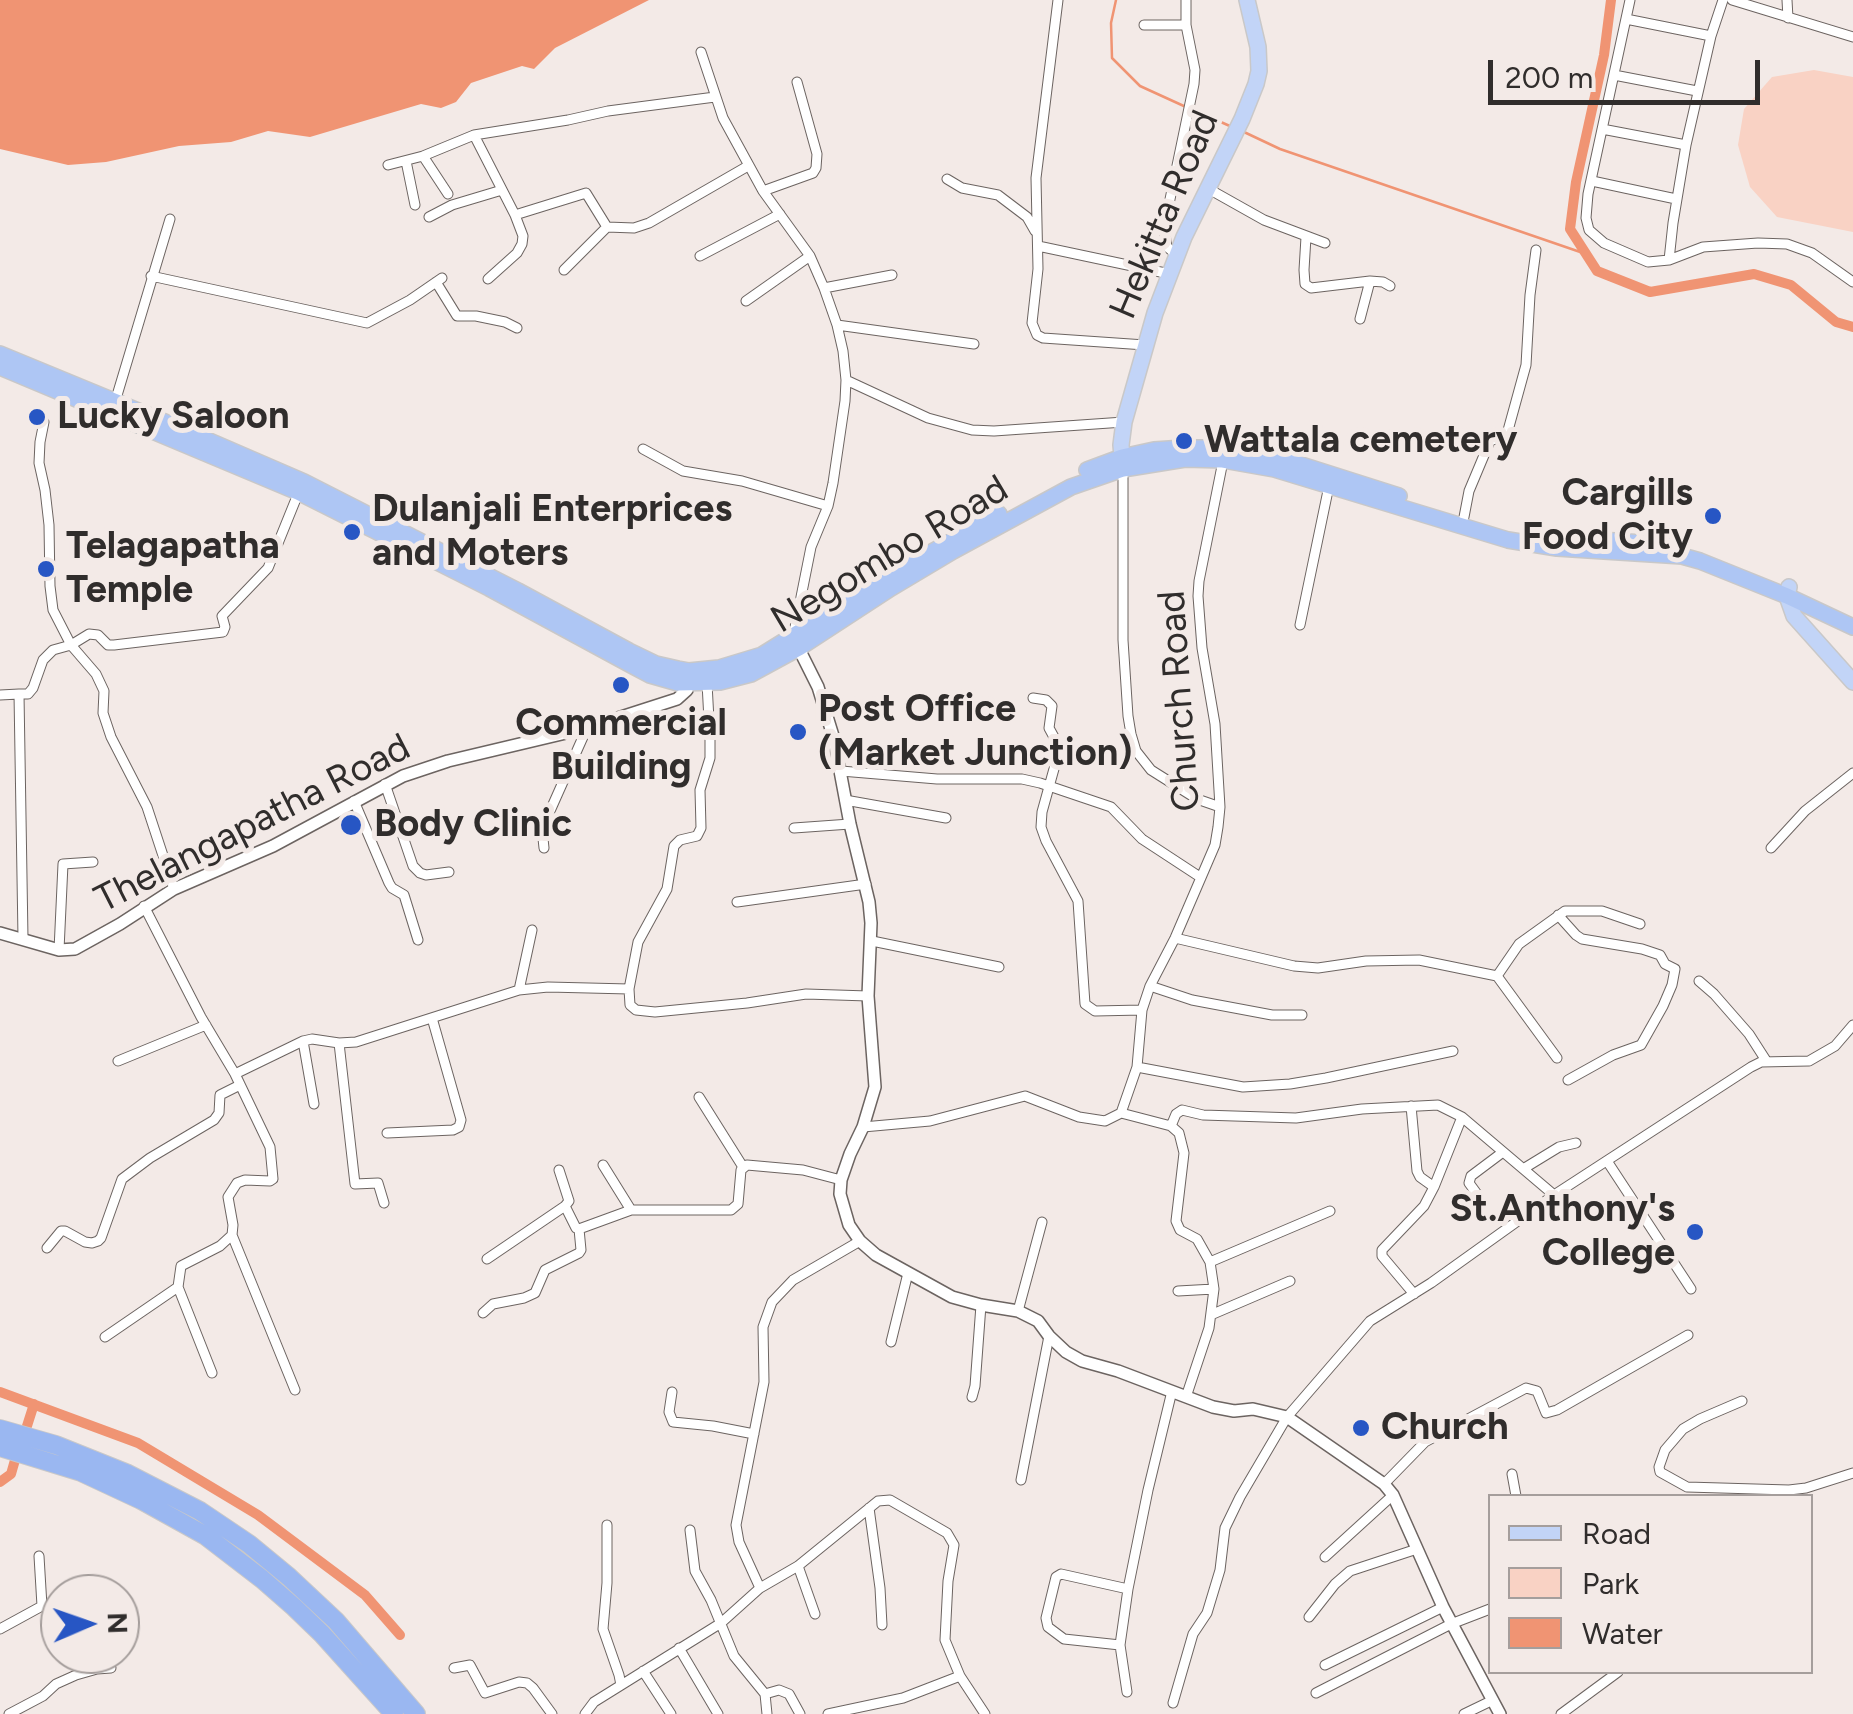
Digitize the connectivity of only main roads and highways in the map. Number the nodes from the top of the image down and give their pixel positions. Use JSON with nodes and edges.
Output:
{"nodes":[{"id":1,"x":1246,"y":0,"type":"edge"},
{"id":2,"x":0,"y":354,"type":"edge"},
{"id":3,"x":0,"y":367,"type":"edge"},
{"id":4,"x":1122,"y":463,"type":"junction"},
{"id":5,"x":1330,"y":480,"type":"junction"},
{"id":6,"x":301,"y":487,"type":"junction"},
{"id":7,"x":1788,"y":592,"type":"junction"},
{"id":8,"x":1851,"y":619,"type":"edge"},
{"id":9,"x":796,"y":642,"type":"junction"},
{"id":10,"x":688,"y":677,"type":"junction"},
{"id":11,"x":1853,"y":682,"type":"edge"},
{"id":12,"x":0,"y":1429,"type":"edge"},
{"id":13,"x":0,"y":1447,"type":"edge"},
{"id":14,"x":394,"y":1714,"type":"edge"},
{"id":15,"x":416,"y":1714,"type":"edge"}],
"edges":[{"from":1,"to":4,"type":"main road","name":"Hekitta Road"},
{"from":2,"to":6,"type":"highway","name":"Negombo Road"},
{"from":3,"to":6,"type":"highway","name":"Negombo Road"},
{"from":4,"to":5,"type":"highway","name":"Negombo Road"},
{"from":4,"to":9,"type":"highway","name":"Negombo Road"},
{"from":5,"to":7,"type":"highway","name":"Negombo Road"},
{"from":5,"to":7,"type":"highway","name":"Negombo Road"},
{"from":6,"to":10,"type":"highway","name":"Negombo Road"},
{"from":7,"to":8,"type":"highway","name":"Negombo Road"},
{"from":7,"to":11,"type":"main road"},
{"from":9,"to":10,"type":"highway","name":"Negombo Road"},
{"from":9,"to":10,"type":"highway","name":"Negombo Road"},
{"from":12,"to":15,"type":"highway"},
{"from":13,"to":14,"type":"highway"}]}
